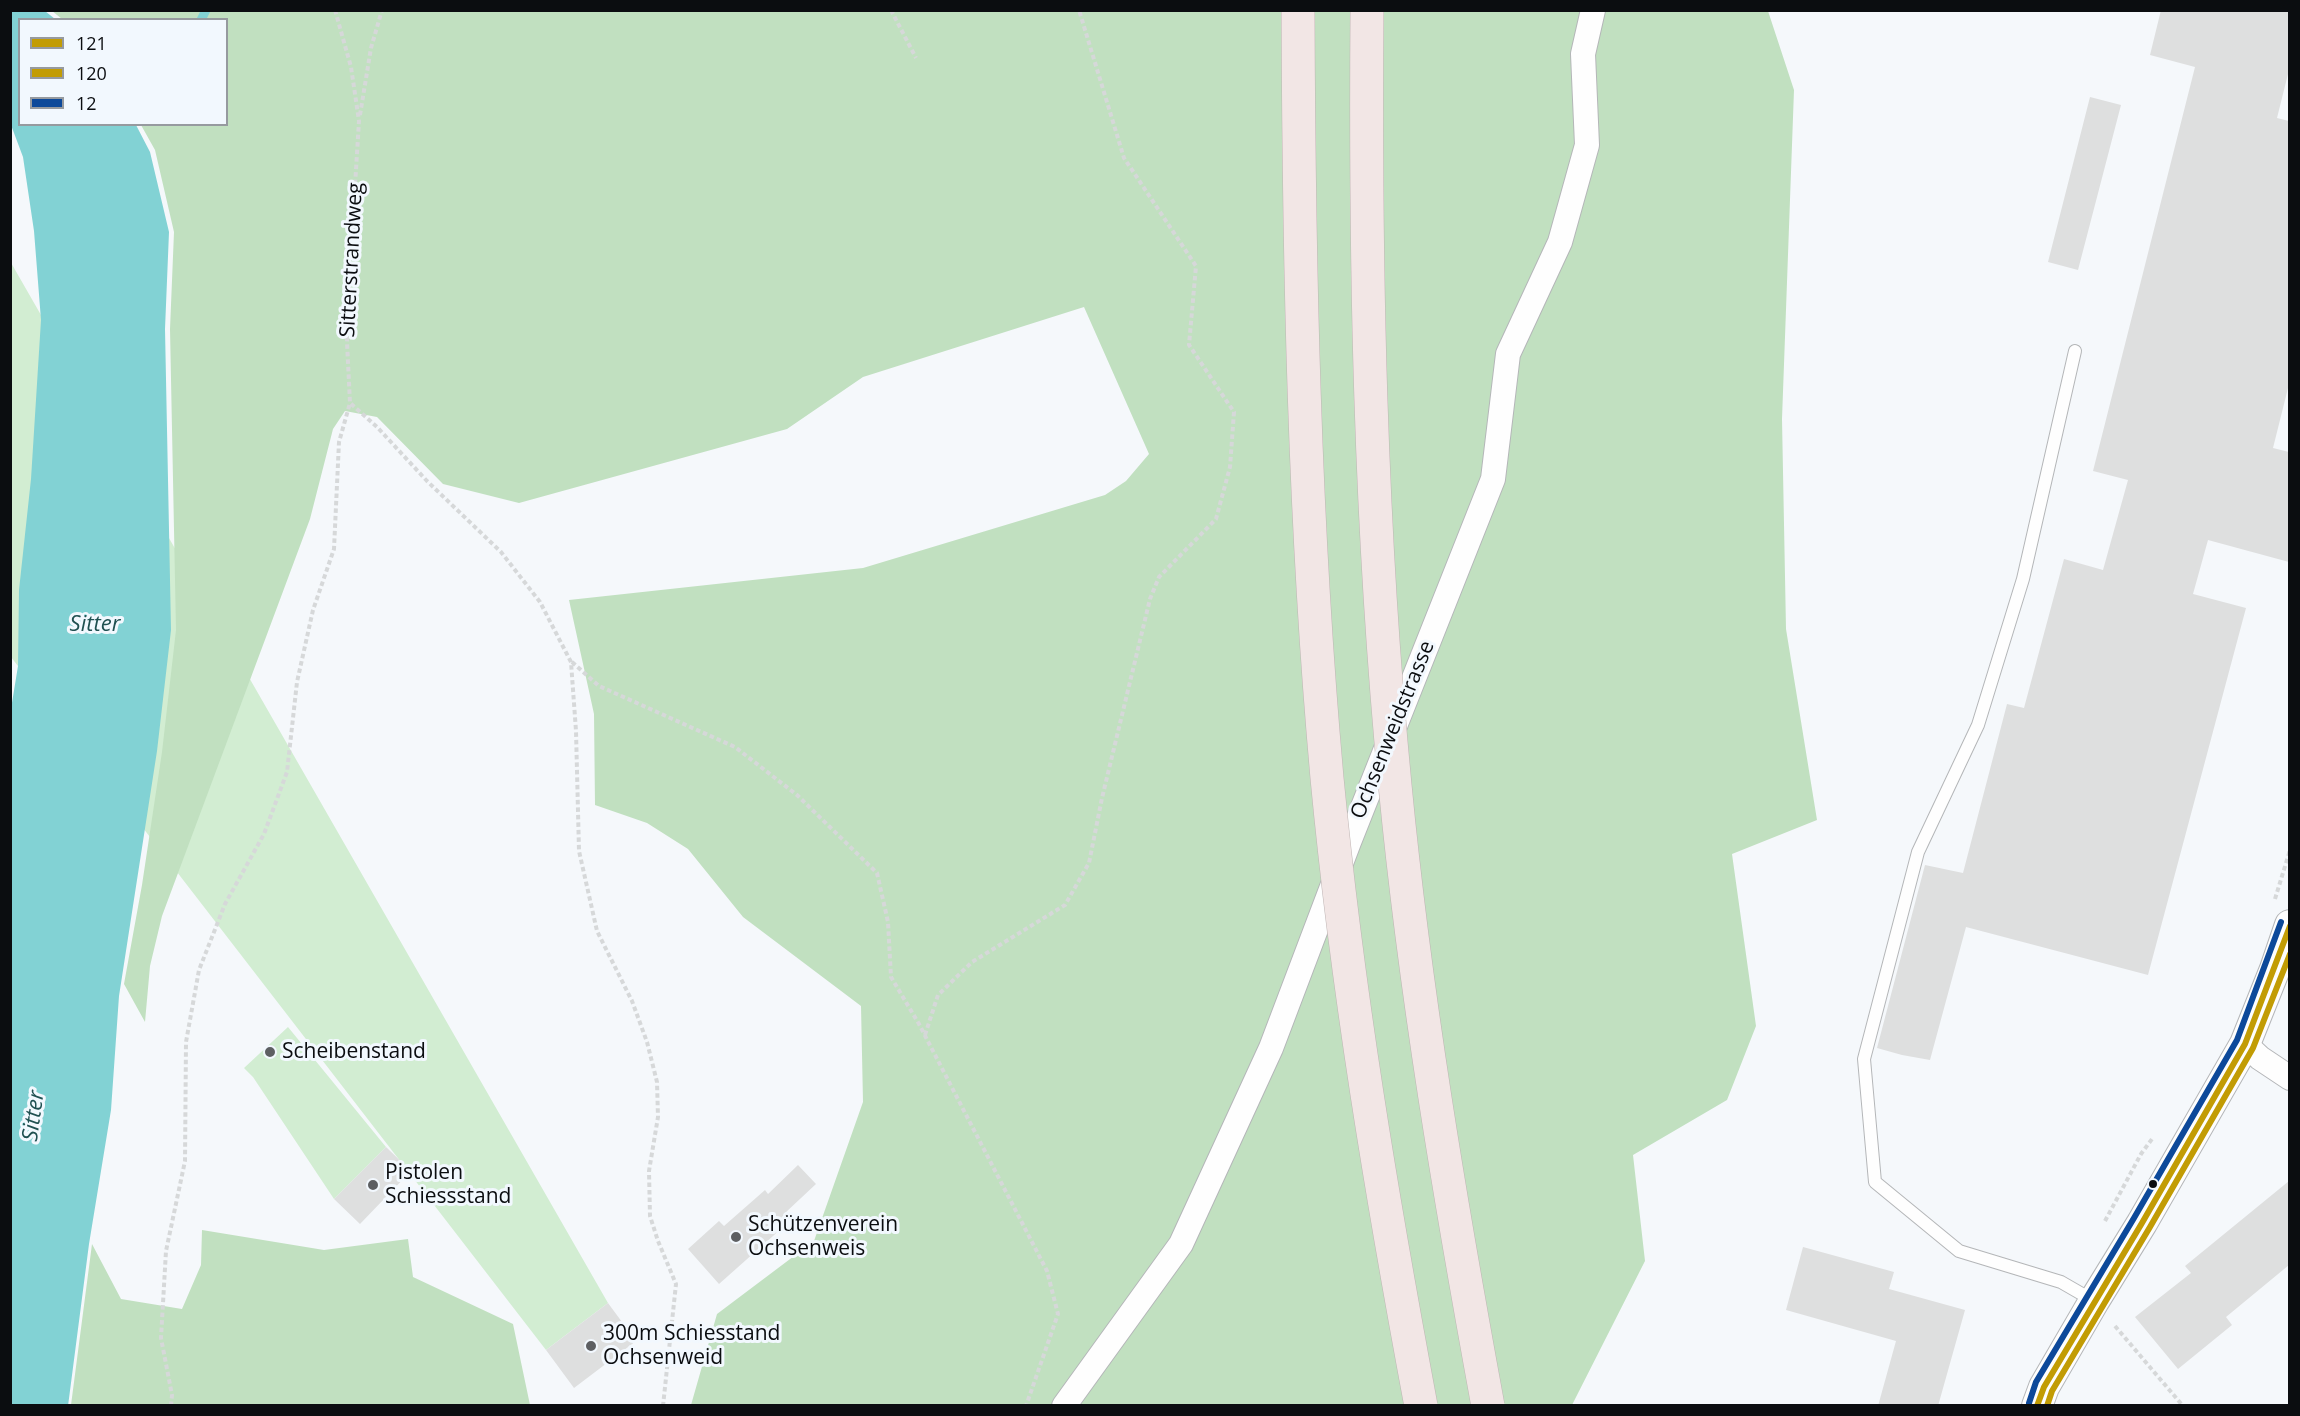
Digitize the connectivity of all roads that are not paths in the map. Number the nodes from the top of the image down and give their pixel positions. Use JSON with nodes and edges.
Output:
{"nodes":[{"id":1,"x":1298,"y":10,"type":"edge"},
{"id":2,"x":1367,"y":10,"type":"edge"},
{"id":3,"x":1593,"y":10,"type":"edge"},
{"id":4,"x":2075,"y":351,"type":"dead end"},
{"id":5,"x":2289,"y":925,"type":"edge"},
{"id":6,"x":2245,"y":1044,"type":"junction"},
{"id":7,"x":2289,"y":1078,"type":"edge"},
{"id":8,"x":2094,"y":1301,"type":"junction"},
{"id":9,"x":1064,"y":1406,"type":"edge"},
{"id":10,"x":1421,"y":1406,"type":"edge"},
{"id":11,"x":1488,"y":1406,"type":"edge"},
{"id":12,"x":2037,"y":1406,"type":"edge"}],
"edges":[{"from":1,"to":10,"type":"highway","bridge":true},
{"from":2,"to":11,"type":"highway","bridge":true},
{"from":3,"to":9,"type":"street","name":"Ochsenweidstrasse"},
{"from":4,"to":8,"type":"lane"},
{"from":5,"to":6,"type":"street"},
{"from":6,"to":7,"type":"street"},
{"from":6,"to":8,"type":"street"},
{"from":8,"to":12,"type":"street"}]}
